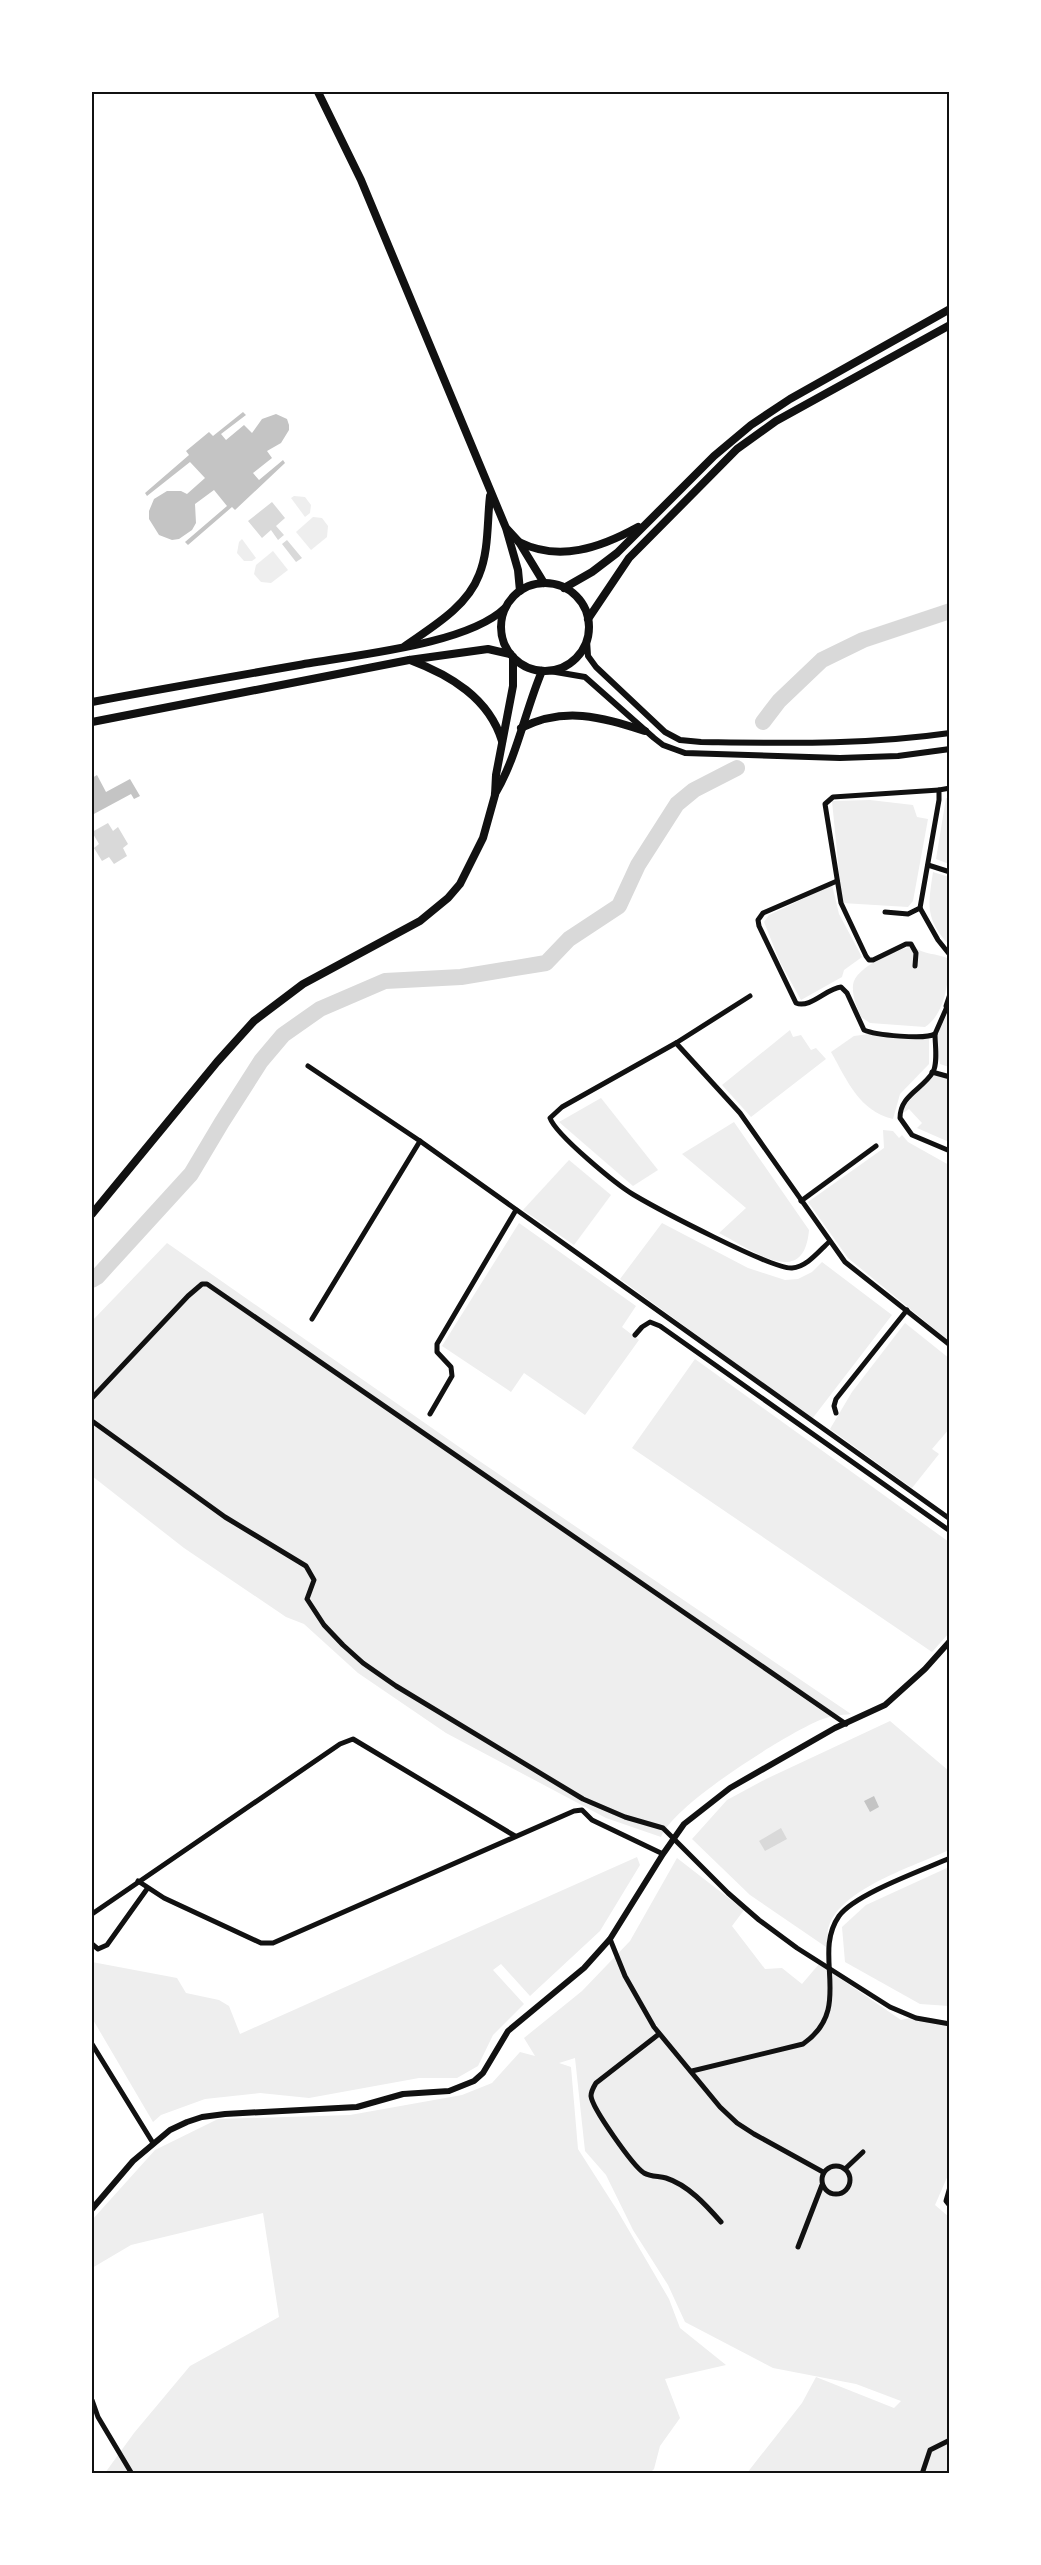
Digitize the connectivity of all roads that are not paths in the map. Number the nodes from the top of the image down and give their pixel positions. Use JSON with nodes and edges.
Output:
{"nodes":[{"id":1,"x":318,"y":92,"type":"edge"},
{"id":2,"x":950,"y":309,"type":"edge"},
{"id":3,"x":950,"y":325,"type":"edge"},
{"id":4,"x":490,"y":493,"type":"junction"},
{"id":5,"x":646,"y":523,"type":"junction"},
{"id":6,"x":506,"y":528,"type":"junction"},
{"id":7,"x":519,"y":542,"type":"junction"},
{"id":8,"x":544,"y":584,"type":"junction"},
{"id":9,"x":564,"y":588,"type":"junction"},
{"id":10,"x":520,"y":591,"type":"junction"},
{"id":11,"x":505,"y":608,"type":"junction"},
{"id":12,"x":588,"y":619,"type":"junction"},
{"id":13,"x":587,"y":640,"type":"junction"},
{"id":14,"x":405,"y":646,"type":"junction"},
{"id":15,"x":512,"y":655,"type":"junction"},
{"id":16,"x":409,"y":660,"type":"junction"},
{"id":17,"x":546,"y":671,"type":"junction"},
{"id":18,"x":92,"y":702,"type":"edge"},
{"id":19,"x":92,"y":722,"type":"edge"},
{"id":20,"x":521,"y":728,"type":"junction"},
{"id":21,"x":645,"y":731,"type":"junction"},
{"id":22,"x":950,"y":733,"type":"edge"},
{"id":23,"x":502,"y":743,"type":"junction"},
{"id":24,"x":950,"y":749,"type":"edge"},
{"id":25,"x":950,"y":788,"type":"edge"},
{"id":26,"x":939,"y":790,"type":"junction"},
{"id":27,"x":495,"y":795,"type":"junction"},
{"id":28,"x":928,"y":865,"type":"junction"},
{"id":29,"x":950,"y":872,"type":"edge"},
{"id":30,"x":837,"y":881,"type":"junction"},
{"id":31,"x":920,"y":908,"type":"junction"},
{"id":32,"x":885,"y":912,"type":"dead end"},
{"id":33,"x":950,"y":955,"type":"edge"},
{"id":34,"x":915,"y":966,"type":"dead end"},
{"id":35,"x":950,"y":994,"type":"edge"},
{"id":36,"x":750,"y":996,"type":"dead end"},
{"id":37,"x":948,"y":1010,"type":"edge"},
{"id":38,"x":934,"y":1034,"type":"junction"},
{"id":39,"x":676,"y":1043,"type":"junction"},
{"id":40,"x":308,"y":1066,"type":"dead end"},
{"id":41,"x":933,"y":1072,"type":"junction"},
{"id":42,"x":950,"y":1077,"type":"edge"},
{"id":43,"x":420,"y":1141,"type":"junction"},
{"id":44,"x":876,"y":1146,"type":"dead end"},
{"id":45,"x":950,"y":1151,"type":"edge"},
{"id":46,"x":801,"y":1200,"type":"junction"},
{"id":47,"x":516,"y":1210,"type":"junction"},
{"id":48,"x":92,"y":1214,"type":"edge"},
{"id":49,"x":829,"y":1242,"type":"junction"},
{"id":50,"x":907,"y":1310,"type":"junction"},
{"id":51,"x":312,"y":1319,"type":"dead end"},
{"id":52,"x":635,"y":1335,"type":"dead end"},
{"id":53,"x":950,"y":1345,"type":"edge"},
{"id":54,"x":92,"y":1398,"type":"edge"},
{"id":55,"x":836,"y":1413,"type":"dead end"},
{"id":56,"x":430,"y":1414,"type":"dead end"},
{"id":57,"x":92,"y":1421,"type":"edge"},
{"id":58,"x":950,"y":1519,"type":"edge"},
{"id":59,"x":950,"y":1531,"type":"edge"},
{"id":60,"x":950,"y":1641,"type":"edge"},
{"id":61,"x":846,"y":1724,"type":"junction"},
{"id":62,"x":515,"y":1836,"type":"junction"},
{"id":63,"x":674,"y":1838,"type":"junction"},
{"id":64,"x":663,"y":1854,"type":"junction"},
{"id":65,"x":950,"y":1858,"type":"edge"},
{"id":66,"x":138,"y":1881,"type":"junction"},
{"id":67,"x":147,"y":1888,"type":"junction"},
{"id":68,"x":92,"y":1914,"type":"edge"},
{"id":69,"x":610,"y":1940,"type":"junction"},
{"id":70,"x":92,"y":1944,"type":"edge"},
{"id":71,"x":829,"y":1968,"type":"junction"},
{"id":72,"x":950,"y":2024,"type":"edge"},
{"id":73,"x":659,"y":2034,"type":"junction"},
{"id":74,"x":92,"y":2044,"type":"edge"},
{"id":75,"x":692,"y":2071,"type":"junction"},
{"id":76,"x":153,"y":2143,"type":"junction"},
{"id":77,"x":863,"y":2152,"type":"dead end"},
{"id":78,"x":845,"y":2169,"type":"junction"},
{"id":79,"x":823,"y":2172,"type":"junction"},
{"id":80,"x":822,"y":2185,"type":"junction"},
{"id":81,"x":950,"y":2187,"type":"edge"},
{"id":82,"x":950,"y":2206,"type":"edge"},
{"id":83,"x":92,"y":2209,"type":"edge"},
{"id":84,"x":721,"y":2222,"type":"dead end"},
{"id":85,"x":798,"y":2247,"type":"dead end"},
{"id":86,"x":92,"y":2400,"type":"edge"},
{"id":87,"x":950,"y":2440,"type":"edge"},
{"id":88,"x":132,"y":2474,"type":"edge"},
{"id":89,"x":922,"y":2474,"type":"edge"}],
"edges":[{"from":1,"to":4,"type":"main road"},
{"from":2,"to":5,"type":"main road"},
{"from":3,"to":12,"type":"main road"},
{"from":4,"to":6,"type":"main road"},
{"from":4,"to":14,"type":"main road"},
{"from":5,"to":7,"type":"main road"},
{"from":5,"to":9,"type":"main road"},
{"from":6,"to":7,"type":"main road"},
{"from":6,"to":10,"type":"main road"},
{"from":7,"to":8,"type":"main road"},
{"from":8,"to":9,"type":"main road"},
{"from":8,"to":10,"type":"main road"},
{"from":9,"to":12,"type":"main road"},
{"from":10,"to":11,"type":"main road"},
{"from":11,"to":14,"type":"main road"},
{"from":11,"to":15,"type":"main road"},
{"from":12,"to":13,"type":"main road"},
{"from":13,"to":17,"type":"main road"},
{"from":13,"to":22,"type":"street"},
{"from":14,"to":18,"type":"main road"},
{"from":15,"to":16,"type":"main road"},
{"from":15,"to":17,"type":"main road"},
{"from":15,"to":23,"type":"main road"},
{"from":16,"to":19,"type":"main road"},
{"from":16,"to":23,"type":"main road"},
{"from":17,"to":20,"type":"main road"},
{"from":17,"to":21,"type":"street"},
{"from":20,"to":21,"type":"main road"},
{"from":20,"to":27,"type":"main road"},
{"from":21,"to":24,"type":"street"},
{"from":23,"to":27,"type":"main road"},
{"from":25,"to":26,"type":"street"},
{"from":26,"to":28,"type":"street"},
{"from":26,"to":30,"type":"street"},
{"from":27,"to":48,"type":"main road"},
{"from":28,"to":29,"type":"street"},
{"from":28,"to":31,"type":"street"},
{"from":30,"to":34,"type":"street"},
{"from":30,"to":38,"type":"street"},
{"from":31,"to":32,"type":"street"},
{"from":31,"to":33,"type":"street"},
{"from":35,"to":37,"type":"street"},
{"from":36,"to":39,"type":"street"},
{"from":37,"to":38,"type":"street"},
{"from":38,"to":41,"type":"street"},
{"from":39,"to":46,"type":"street"},
{"from":39,"to":49,"type":"street"},
{"from":40,"to":43,"type":"street"},
{"from":41,"to":42,"type":"street"},
{"from":41,"to":45,"type":"street"},
{"from":43,"to":47,"type":"street"},
{"from":43,"to":51,"type":"street"},
{"from":44,"to":46,"type":"street"},
{"from":46,"to":49,"type":"street"},
{"from":47,"to":56,"type":"street"},
{"from":47,"to":58,"type":"street"},
{"from":49,"to":50,"type":"street"},
{"from":50,"to":53,"type":"street"},
{"from":50,"to":55,"type":"street"},
{"from":52,"to":59,"type":"street"},
{"from":54,"to":61,"type":"street"},
{"from":57,"to":63,"type":"street"},
{"from":60,"to":61,"type":"street"},
{"from":61,"to":63,"type":"street"},
{"from":62,"to":64,"type":"street"},
{"from":62,"to":66,"type":"street"},
{"from":62,"to":67,"type":"street"},
{"from":63,"to":64,"type":"street"},
{"from":63,"to":71,"type":"street"},
{"from":64,"to":69,"type":"street"},
{"from":65,"to":71,"type":"street"},
{"from":66,"to":67,"type":"street"},
{"from":66,"to":68,"type":"street"},
{"from":67,"to":70,"type":"street"},
{"from":69,"to":73,"type":"street"},
{"from":69,"to":76,"type":"street"},
{"from":71,"to":72,"type":"street"},
{"from":71,"to":75,"type":"street"},
{"from":73,"to":75,"type":"street"},
{"from":73,"to":84,"type":"street"},
{"from":74,"to":76,"type":"street"},
{"from":75,"to":79,"type":"street"},
{"from":76,"to":83,"type":"street"},
{"from":77,"to":78,"type":"street"},
{"from":78,"to":79,"type":"street"},
{"from":78,"to":80,"type":"street"},
{"from":79,"to":80,"type":"street"},
{"from":80,"to":85,"type":"street"},
{"from":81,"to":82,"type":"street"},
{"from":86,"to":88,"type":"street"},
{"from":87,"to":89,"type":"street"}]}
